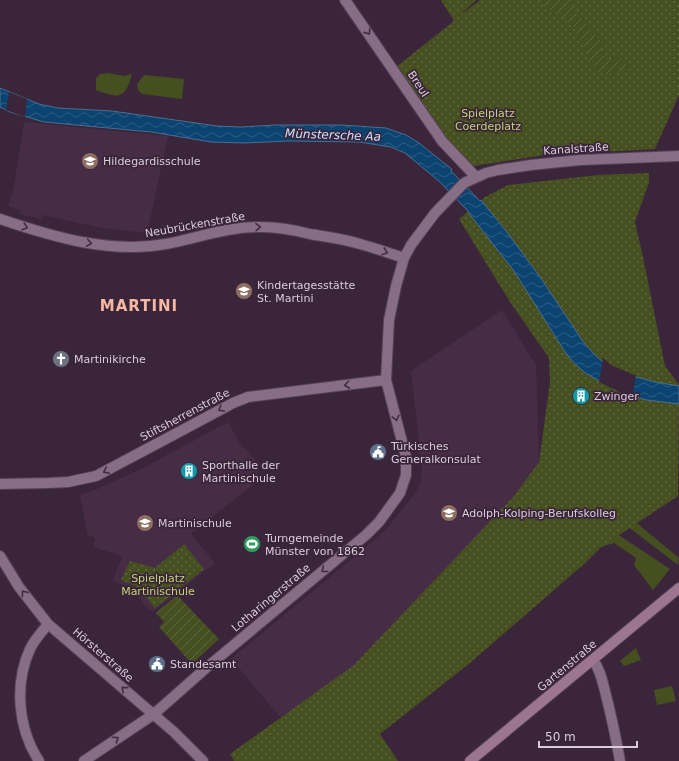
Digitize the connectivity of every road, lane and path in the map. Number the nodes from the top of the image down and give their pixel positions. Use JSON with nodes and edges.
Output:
{"nodes":[{"id":1,"x":345,"y":0,"type":"edge"},
{"id":2,"x":679,"y":156,"type":"edge"},
{"id":3,"x":476,"y":177,"type":"junction"},
{"id":4,"x":0,"y":218,"type":"edge"},
{"id":5,"x":404,"y":258,"type":"junction"},
{"id":6,"x":386,"y":380,"type":"junction"},
{"id":7,"x":0,"y":484,"type":"edge"},
{"id":8,"x":0,"y":556,"type":"edge"},
{"id":9,"x":679,"y":588,"type":"edge"},
{"id":10,"x":48,"y":624,"type":"junction"},
{"id":11,"x":593,"y":660,"type":"junction"},
{"id":12,"x":154,"y":714,"type":"junction"},
{"id":13,"x":38,"y":761,"type":"edge"},
{"id":14,"x":84,"y":761,"type":"edge"},
{"id":15,"x":203,"y":761,"type":"edge"},
{"id":16,"x":470,"y":761,"type":"edge"},
{"id":17,"x":620,"y":761,"type":"edge"}],
"edges":[{"from":1,"to":3,"type":"street","name":"Breul","one_way":true},
{"from":2,"to":3,"type":"street","name":"Kanalstraße"},
{"from":3,"to":5,"type":"street"},
{"from":4,"to":5,"type":"street","name":"Neubrückenstraße","one_way":true},
{"from":5,"to":6,"type":"street","name":"Lotharingerstraße"},
{"from":6,"to":7,"type":"street","name":"Stiftsherrenstraße","one_way":true},
{"from":6,"to":12,"type":"street","name":"Lotharingerstraße","one_way":true},
{"from":10,"to":8,"type":"street","name":"Hörsterstraße","one_way":true},
{"from":9,"to":11,"type":"street","name":"Gartenstraße"},
{"from":12,"to":10,"type":"street","name":"Hörsterstraße","one_way":true},
{"from":10,"to":13,"type":"street"},
{"from":11,"to":16,"type":"street","name":"Gartenstraße"},
{"from":11,"to":17,"type":"street"},
{"from":14,"to":12,"type":"street","name":"Lotharingerstraße","one_way":true},
{"from":12,"to":15,"type":"street","name":"Hörsterstraße"}]}
